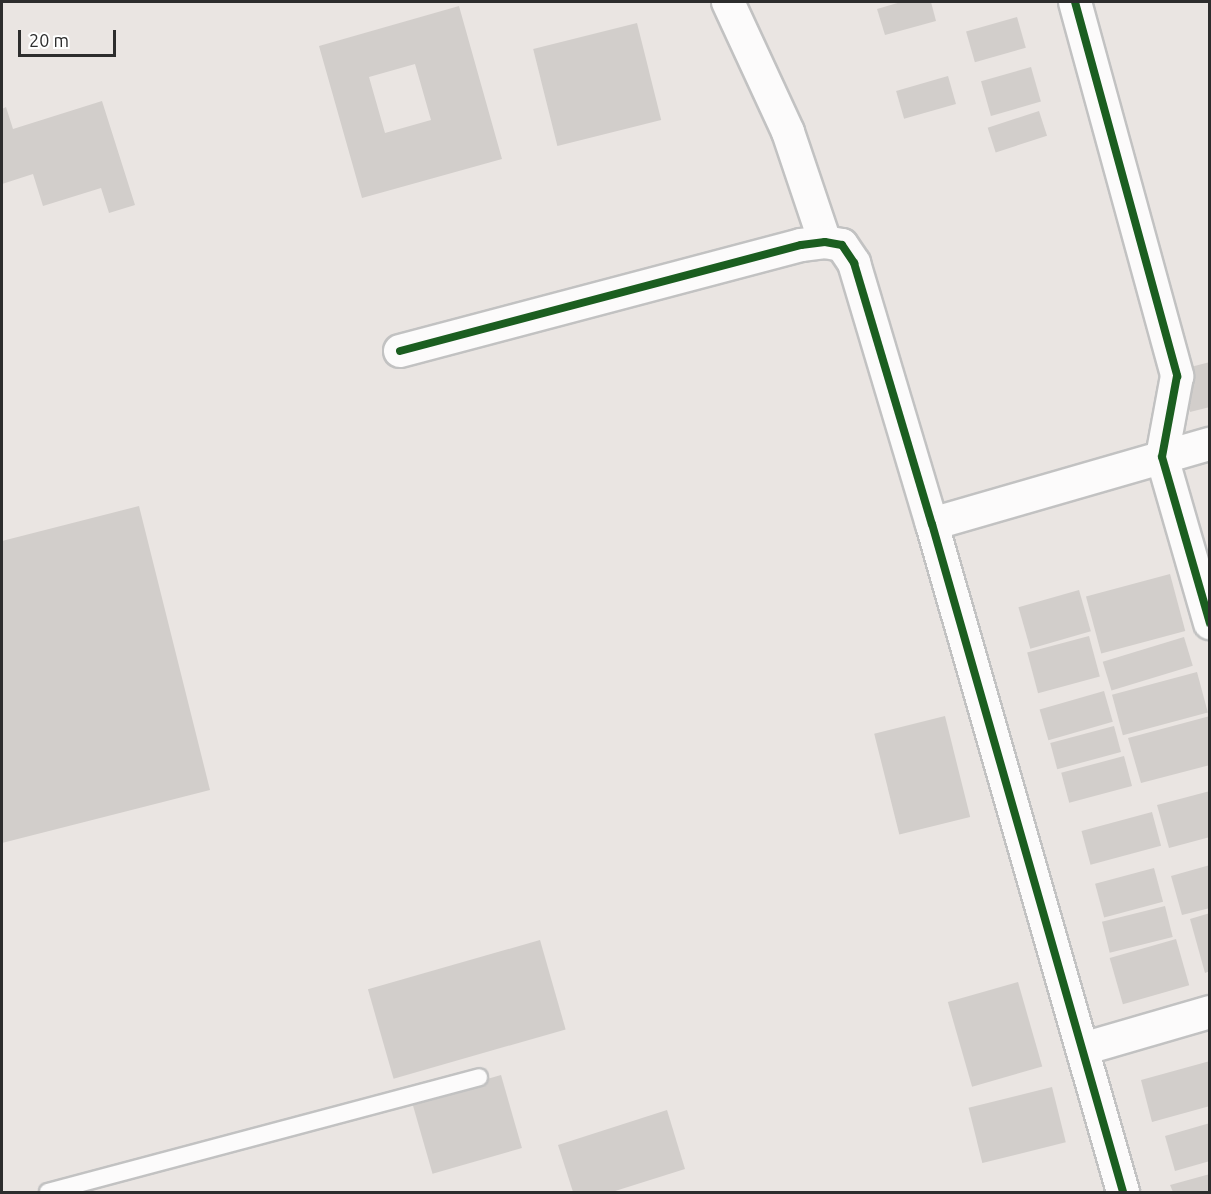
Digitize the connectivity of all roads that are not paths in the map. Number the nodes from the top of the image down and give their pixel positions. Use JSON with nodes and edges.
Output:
{"nodes":[{"id":1,"x":728,"y":2,"type":"edge"},
{"id":2,"x":1075,"y":2,"type":"edge"},
{"id":3,"x":825,"y":242,"type":"junction"},
{"id":4,"x":400,"y":351,"type":"dead end"},
{"id":5,"x":1209,"y":444,"type":"edge"},
{"id":6,"x":1162,"y":457,"type":"junction"},
{"id":7,"x":932,"y":524,"type":"junction"},
{"id":8,"x":1198,"y":542,"type":"edge"},
{"id":9,"x":1209,"y":623,"type":"edge"},
{"id":10,"x":1209,"y":1012,"type":"edge"},
{"id":11,"x":1083,"y":1049,"type":"junction"},
{"id":12,"x":479,"y":1077,"type":"dead end"},
{"id":13,"x":48,"y":1192,"type":"edge"},
{"id":14,"x":1123,"y":1192,"type":"edge"}],
"edges":[{"from":1,"to":3,"type":"street"},
{"from":2,"to":6,"type":"street"},
{"from":3,"to":4,"type":"street"},
{"from":3,"to":7,"type":"street"},
{"from":5,"to":6,"type":"street"},
{"from":6,"to":7,"type":"street"},
{"from":6,"to":8,"type":"street"},
{"from":7,"to":11,"type":"street"},
{"from":8,"to":9,"type":"street"},
{"from":10,"to":11,"type":"street"},
{"from":11,"to":14,"type":"street"},
{"from":12,"to":13,"type":"lane"}]}
